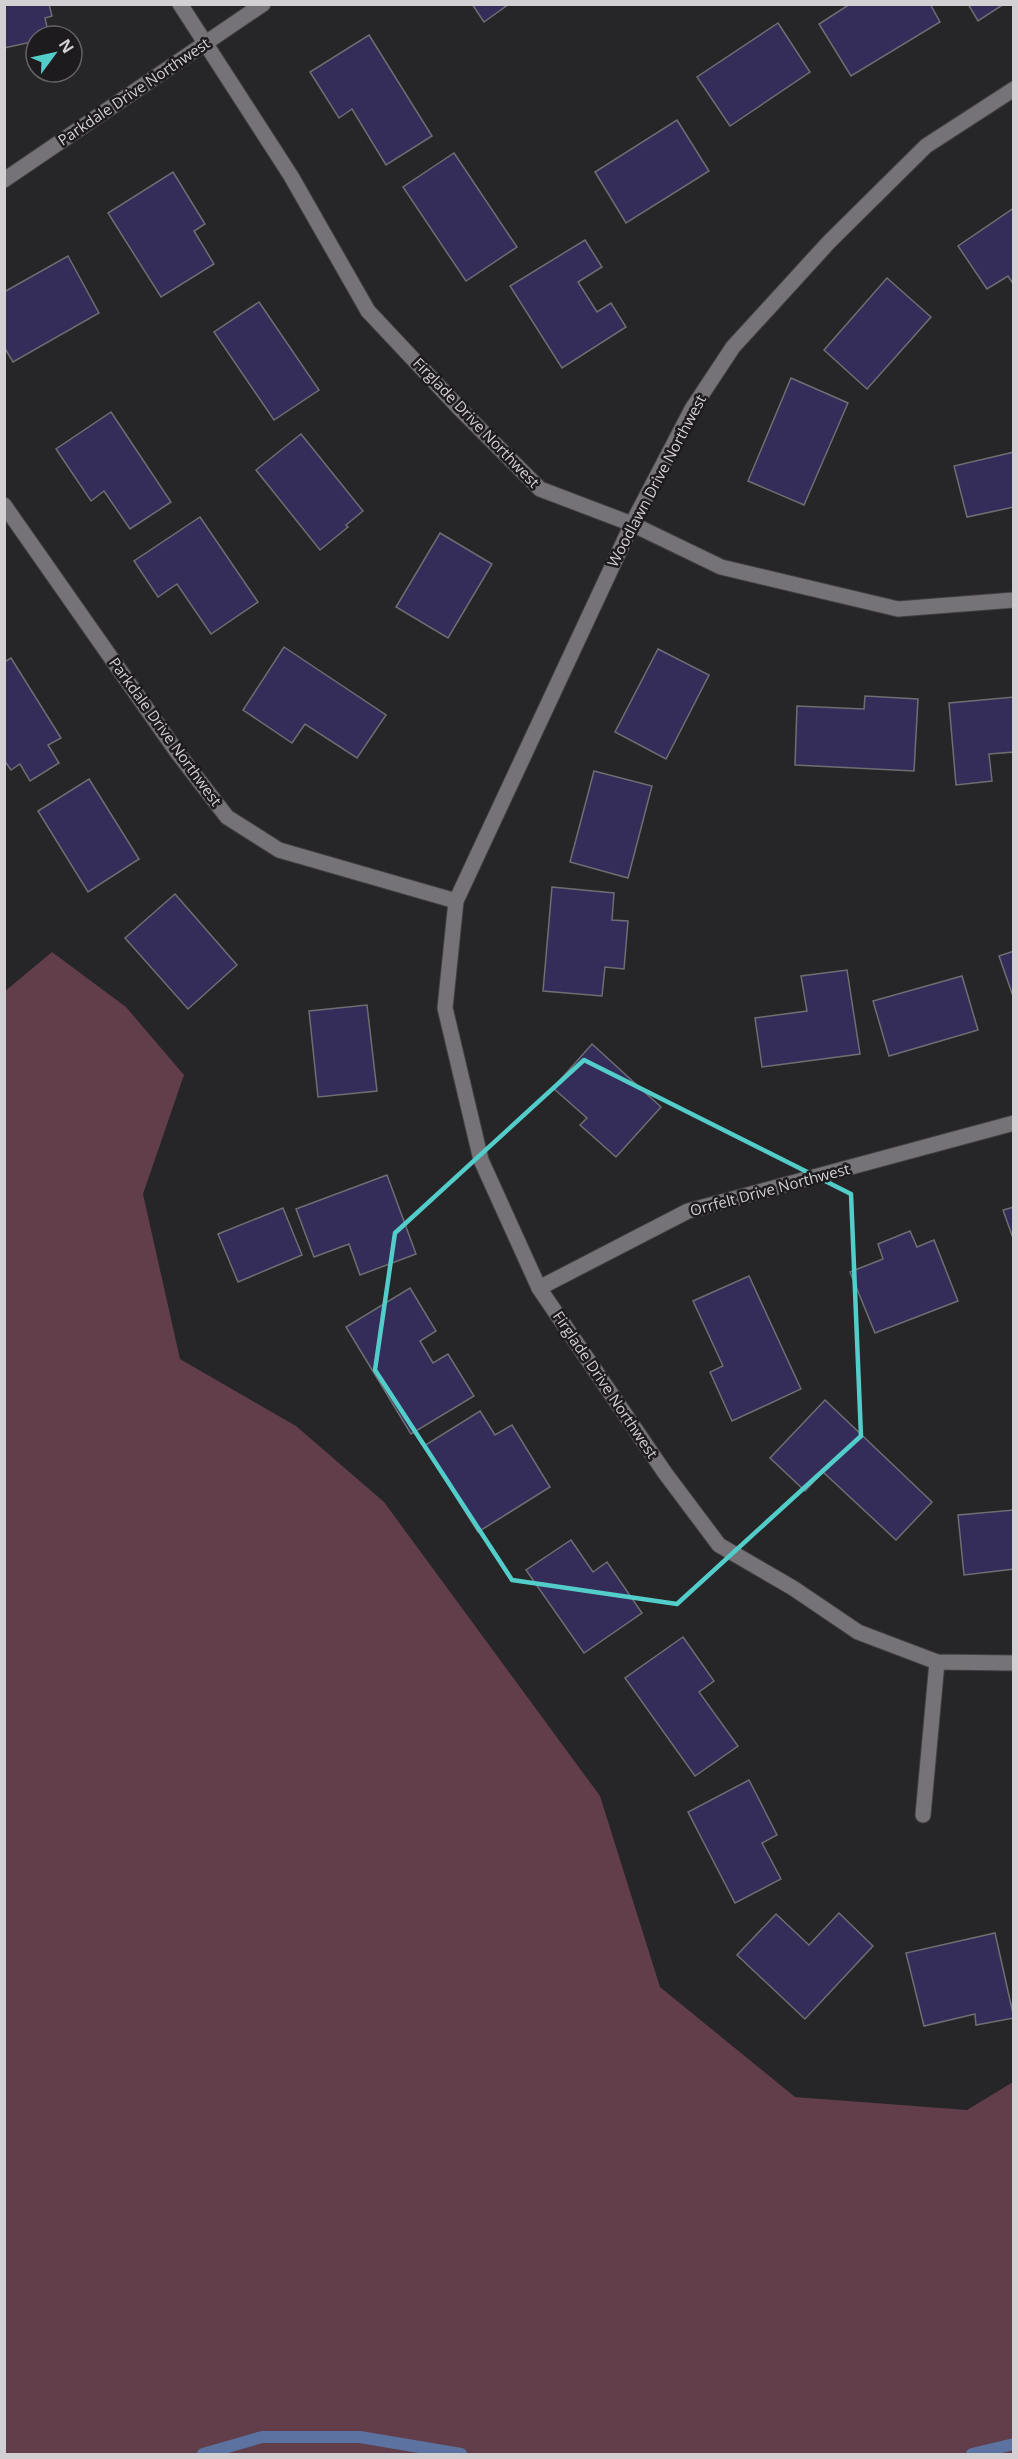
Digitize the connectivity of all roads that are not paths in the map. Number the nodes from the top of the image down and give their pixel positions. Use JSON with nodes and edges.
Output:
{"nodes":[{"id":1,"x":180,"y":4,"type":"edge"},
{"id":2,"x":263,"y":4,"type":"edge"},
{"id":3,"x":205,"y":43,"type":"junction"},
{"id":4,"x":1014,"y":89,"type":"edge"},
{"id":5,"x":4,"y":180,"type":"edge"},
{"id":6,"x":4,"y":505,"type":"edge"},
{"id":7,"x":633,"y":524,"type":"junction"},
{"id":8,"x":1014,"y":600,"type":"edge"},
{"id":9,"x":456,"y":901,"type":"junction"},
{"id":10,"x":1014,"y":1123,"type":"edge"},
{"id":11,"x":538,"y":1288,"type":"junction"},
{"id":12,"x":938,"y":1662,"type":"junction"},
{"id":13,"x":1014,"y":1663,"type":"edge"},
{"id":14,"x":923,"y":1815,"type":"dead end"}],
"edges":[{"from":1,"to":3,"type":"street","name":"Firglade Drive Northwest"},
{"from":2,"to":3,"type":"street","name":"Parkdale Drive Northwest"},
{"from":3,"to":5,"type":"street","name":"Parkdale Drive Northwest"},
{"from":3,"to":7,"type":"street","name":"Firglade Drive Northwest"},
{"from":4,"to":7,"type":"street","name":"Woodlawn Drive Northwest"},
{"from":6,"to":9,"type":"street","name":"Parkdale Drive Northwest"},
{"from":7,"to":8,"type":"street","name":"Firglade Drive Northwest"},
{"from":7,"to":9,"type":"street","name":"Woodlawn Drive Northwest"},
{"from":9,"to":11,"type":"street","name":"Firglade Drive Northwest"},
{"from":10,"to":11,"type":"street","name":"Orrfelt Drive Northwest"},
{"from":11,"to":12,"type":"street","name":"Firglade Drive Northwest"},
{"from":12,"to":13,"type":"street","name":"Firglade Drive Northwest"},
{"from":12,"to":14,"type":"street"}]}
